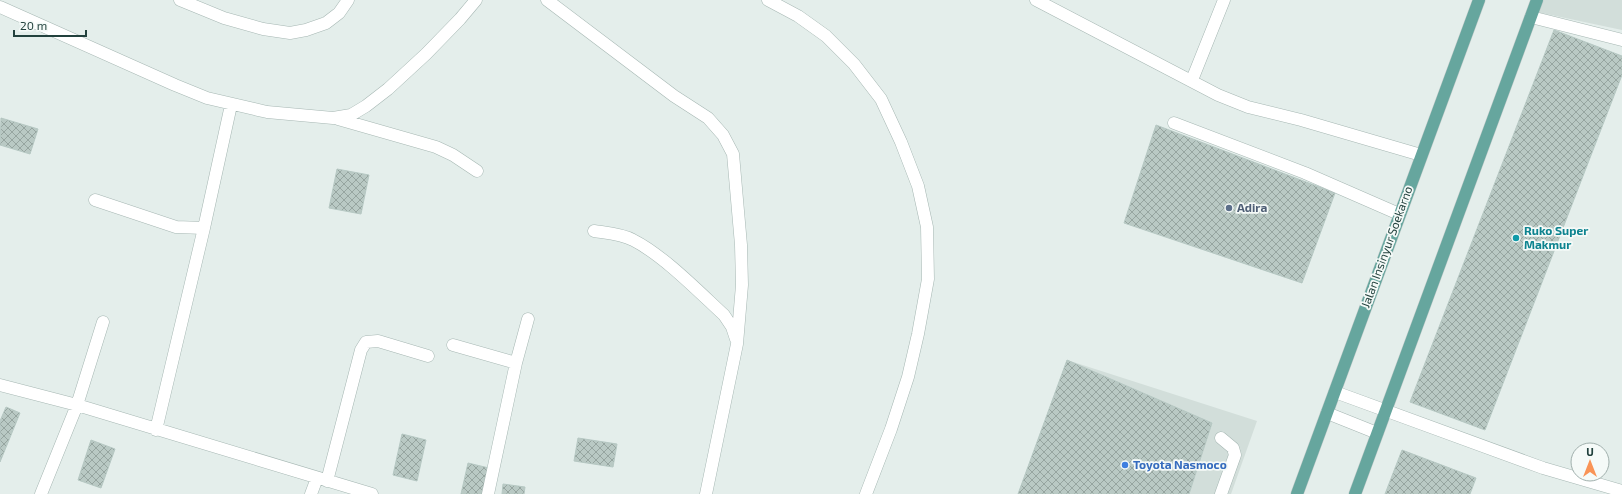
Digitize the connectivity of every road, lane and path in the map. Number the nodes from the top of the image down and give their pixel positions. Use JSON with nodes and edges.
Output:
{"nodes":[{"id":1,"x":180,"y":0,"type":"edge"},
{"id":2,"x":348,"y":0,"type":"edge"},
{"id":3,"x":476,"y":0,"type":"edge"},
{"id":4,"x":547,"y":0,"type":"edge"},
{"id":5,"x":768,"y":0,"type":"edge"},
{"id":6,"x":1036,"y":0,"type":"edge"},
{"id":7,"x":1224,"y":0,"type":"edge"},
{"id":8,"x":1479,"y":0,"type":"edge"},
{"id":9,"x":1537,"y":0,"type":"edge"},
{"id":10,"x":0,"y":7,"type":"edge"},
{"id":11,"x":1531,"y":17,"type":"junction"},
{"id":12,"x":1622,"y":40,"type":"edge"},
{"id":13,"x":1192,"y":80,"type":"junction"},
{"id":14,"x":229,"y":112,"type":"junction"},
{"id":15,"x":333,"y":118,"type":"junction"},
{"id":16,"x":1174,"y":123,"type":"dead end"},
{"id":17,"x":1421,"y":155,"type":"junction"},
{"id":18,"x":477,"y":171,"type":"dead end"},
{"id":19,"x":95,"y":200,"type":"dead end"},
{"id":20,"x":1399,"y":214,"type":"junction"},
{"id":21,"x":204,"y":228,"type":"junction"},
{"id":22,"x":594,"y":231,"type":"dead end"},
{"id":23,"x":528,"y":319,"type":"dead end"},
{"id":24,"x":103,"y":322,"type":"dead end"},
{"id":25,"x":737,"y":344,"type":"junction"},
{"id":26,"x":453,"y":345,"type":"dead end"},
{"id":27,"x":428,"y":356,"type":"dead end"},
{"id":28,"x":516,"y":363,"type":"junction"},
{"id":29,"x":1,"y":389,"type":"edge"},
{"id":30,"x":1335,"y":392,"type":"junction"},
{"id":31,"x":77,"y":405,"type":"junction"},
{"id":32,"x":1386,"y":411,"type":"junction"},
{"id":33,"x":1327,"y":413,"type":"junction"},
{"id":34,"x":156,"y":430,"type":"junction"},
{"id":35,"x":1377,"y":433,"type":"junction"},
{"id":36,"x":1221,"y":438,"type":"dead end"},
{"id":37,"x":322,"y":480,"type":"junction"},
{"id":38,"x":1622,"y":491,"type":"edge"},
{"id":39,"x":41,"y":494,"type":"edge"},
{"id":40,"x":311,"y":494,"type":"edge"},
{"id":41,"x":372,"y":494,"type":"edge"},
{"id":42,"x":488,"y":494,"type":"edge"},
{"id":43,"x":706,"y":494,"type":"edge"},
{"id":44,"x":866,"y":494,"type":"edge"},
{"id":45,"x":1221,"y":494,"type":"edge"},
{"id":46,"x":1297,"y":494,"type":"edge"},
{"id":47,"x":1355,"y":494,"type":"edge"}],
"edges":[{"from":1,"to":2,"type":"street"},
{"from":3,"to":15,"type":"street"},
{"from":4,"to":25,"type":"street"},
{"from":5,"to":44,"type":"street"},
{"from":6,"to":13,"type":"street"},
{"from":7,"to":13,"type":"street"},
{"from":8,"to":17,"type":"main road","name":"Jalan Insinyur Soekarno"},
{"from":9,"to":11,"type":"main road"},
{"from":10,"to":14,"type":"street"},
{"from":11,"to":12,"type":"street"},
{"from":11,"to":32,"type":"main road"},
{"from":13,"to":17,"type":"street"},
{"from":14,"to":15,"type":"street"},
{"from":14,"to":21,"type":"street"},
{"from":15,"to":18,"type":"street"},
{"from":16,"to":20,"type":"street"},
{"from":17,"to":20,"type":"main road","name":"Jalan Insinyur Soekarno"},
{"from":19,"to":21,"type":"street"},
{"from":20,"to":30,"type":"main road","name":"Jalan Insinyur Soekarno"},
{"from":21,"to":34,"type":"street"},
{"from":22,"to":25,"type":"street"},
{"from":23,"to":28,"type":"street"},
{"from":24,"to":31,"type":"street"},
{"from":25,"to":43,"type":"street"},
{"from":26,"to":28,"type":"street"},
{"from":27,"to":37,"type":"street"},
{"from":28,"to":42,"type":"street"},
{"from":29,"to":31,"type":"street"},
{"from":30,"to":32,"type":"street"},
{"from":30,"to":33,"type":"main road","name":"Jalan Insinyur Soekarno"},
{"from":31,"to":34,"type":"street"},
{"from":31,"to":39,"type":"street"},
{"from":32,"to":35,"type":"main road"},
{"from":32,"to":38,"type":"street"},
{"from":33,"to":35,"type":"street"},
{"from":33,"to":46,"type":"main road","name":"Jalan Insinyur Soekarno"},
{"from":34,"to":37,"type":"street"},
{"from":35,"to":47,"type":"main road"},
{"from":36,"to":45,"type":"street"},
{"from":37,"to":40,"type":"street"},
{"from":37,"to":41,"type":"street"}]}
